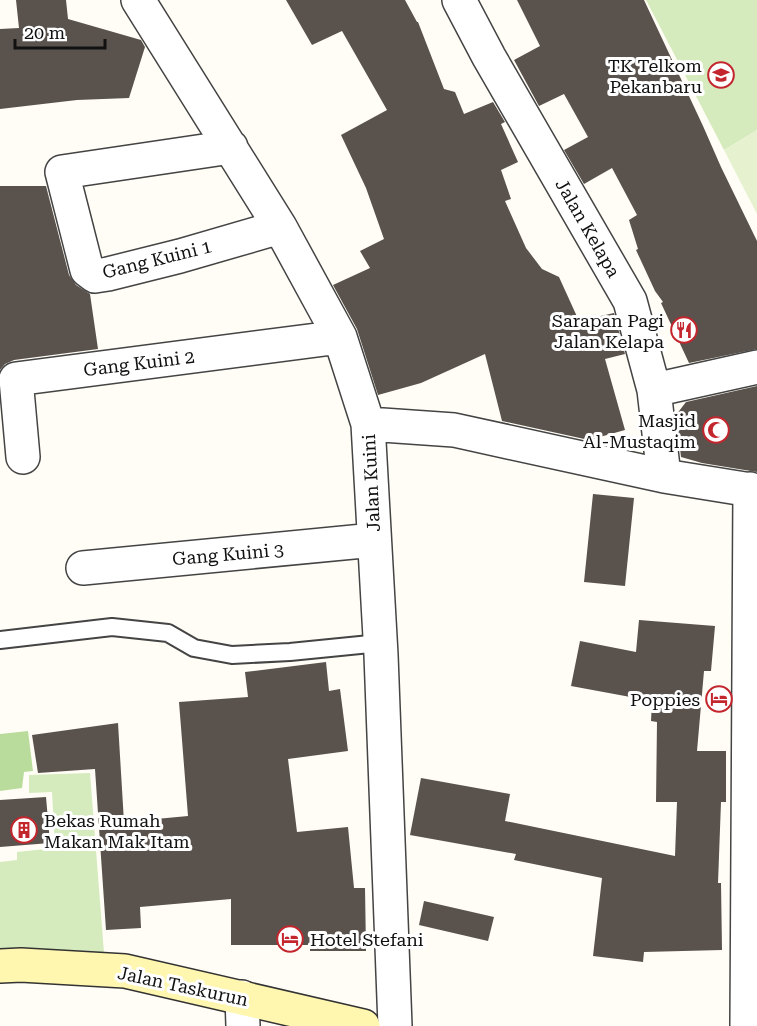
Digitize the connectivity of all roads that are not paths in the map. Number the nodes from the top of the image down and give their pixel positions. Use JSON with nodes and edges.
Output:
{"nodes":[{"id":1,"x":138,"y":0,"type":"edge"},
{"id":2,"x":459,"y":0,"type":"edge"},
{"id":3,"x":231,"y":147,"type":"junction"},
{"id":4,"x":280,"y":227,"type":"junction"},
{"id":5,"x":340,"y":337,"type":"junction"},
{"id":6,"x":757,"y":367,"type":"edge"},
{"id":7,"x":654,"y":390,"type":"junction"},
{"id":8,"x":368,"y":424,"type":"junction"},
{"id":9,"x":23,"y":457,"type":"dead end"},
{"id":10,"x":664,"y":476,"type":"junction"},
{"id":11,"x":754,"y":490,"type":"edge"},
{"id":12,"x":374,"y":540,"type":"junction"},
{"id":13,"x":83,"y":568,"type":"dead end"},
{"id":14,"x":0,"y":640,"type":"edge"},
{"id":15,"x":380,"y":643,"type":"junction"},
{"id":16,"x":0,"y":966,"type":"edge"},
{"id":17,"x":243,"y":1012,"type":"edge"},
{"id":18,"x":363,"y":1026,"type":"edge"},
{"id":19,"x":395,"y":1026,"type":"edge"},
{"id":20,"x":747,"y":1026,"type":"edge"}],
"edges":[{"from":1,"to":3,"type":"street","name":"Jalan Kuini"},
{"from":2,"to":7,"type":"street","name":"Jalan Kelapa"},
{"from":3,"to":4,"type":"street","name":"Jalan Kuini"},
{"from":3,"to":4,"type":"street","name":"Gang Kuini 1"},
{"from":4,"to":5,"type":"street","name":"Jalan Kuini"},
{"from":5,"to":8,"type":"street","name":"Jalan Kuini"},
{"from":5,"to":9,"type":"street","name":"Gang Kuini 2"},
{"from":6,"to":7,"type":"street"},
{"from":7,"to":10,"type":"street","name":"Jalan Kelapa"},
{"from":8,"to":10,"type":"street"},
{"from":8,"to":12,"type":"street","name":"Jalan Kuini"},
{"from":10,"to":11,"type":"street"},
{"from":11,"to":20,"type":"street"},
{"from":12,"to":13,"type":"street","name":"Gang Kuini 3"},
{"from":12,"to":15,"type":"street","name":"Jalan Kuini"},
{"from":14,"to":15,"type":"lane"},
{"from":15,"to":19,"type":"street","name":"Jalan Kuini"},
{"from":16,"to":17,"type":"street","name":"Jalan Taskurun"},
{"from":17,"to":18,"type":"street","name":"Jalan Taskurun"}]}
